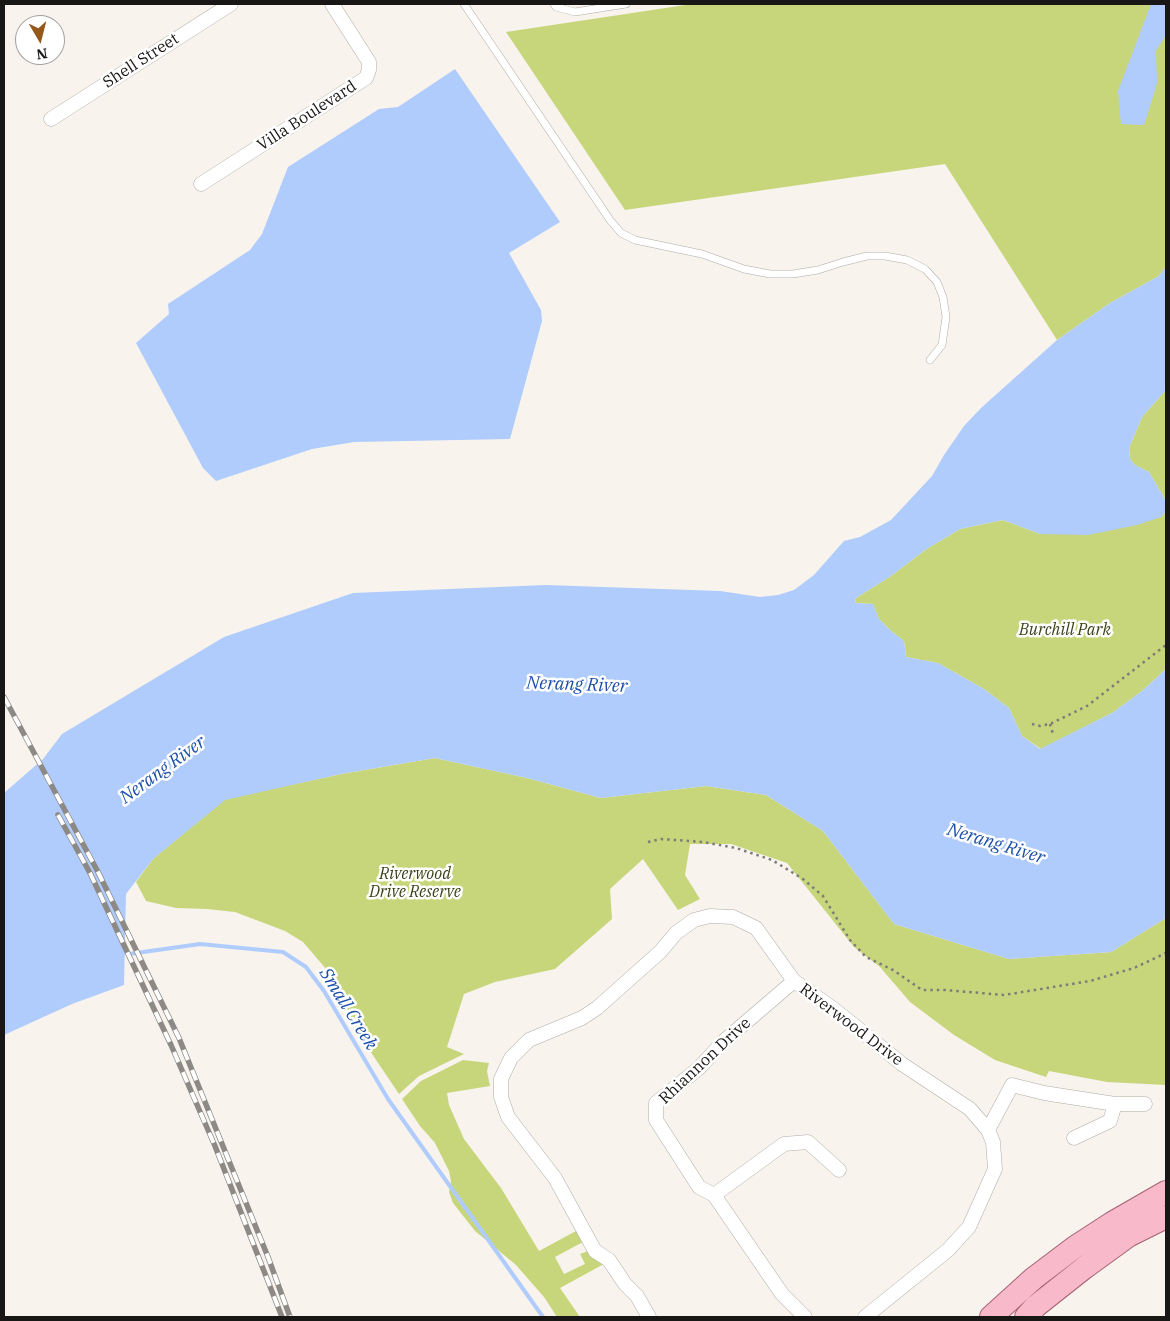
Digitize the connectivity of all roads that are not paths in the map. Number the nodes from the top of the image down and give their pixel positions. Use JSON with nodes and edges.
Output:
{"nodes":[{"id":1,"x":231,"y":4,"type":"edge"},
{"id":2,"x":332,"y":4,"type":"edge"},
{"id":3,"x":464,"y":4,"type":"edge"},
{"id":4,"x":554,"y":4,"type":"edge"},
{"id":5,"x":626,"y":4,"type":"edge"},
{"id":6,"x":51,"y":119,"type":"dead end"},
{"id":7,"x":201,"y":184,"type":"dead end"},
{"id":8,"x":930,"y":360,"type":"dead end"},
{"id":9,"x":794,"y":982,"type":"junction"},
{"id":10,"x":1115,"y":1104,"type":"junction"},
{"id":11,"x":1145,"y":1104,"type":"dead end"},
{"id":12,"x":988,"y":1130,"type":"junction"},
{"id":13,"x":1074,"y":1138,"type":"dead end"},
{"id":14,"x":839,"y":1170,"type":"dead end"},
{"id":15,"x":1166,"y":1192,"type":"edge"},
{"id":16,"x":714,"y":1195,"type":"junction"},
{"id":17,"x":1166,"y":1217,"type":"edge"},
{"id":18,"x":650,"y":1317,"type":"edge"},
{"id":19,"x":805,"y":1317,"type":"edge"},
{"id":20,"x":865,"y":1317,"type":"edge"},
{"id":21,"x":990,"y":1317,"type":"edge"},
{"id":22,"x":1026,"y":1317,"type":"edge"}],
"edges":[{"from":1,"to":6,"type":"street","name":"Shell Street"},
{"from":2,"to":7,"type":"street","name":"Villa Boulevard"},
{"from":3,"to":8,"type":"lane"},
{"from":4,"to":5,"type":"lane"},
{"from":9,"to":12,"type":"street","name":"Riverwood Drive"},
{"from":9,"to":16,"type":"street","name":"Rhiannon Drive"},
{"from":9,"to":18,"type":"street","name":"Riverwood Drive"},
{"from":10,"to":11,"type":"street"},
{"from":10,"to":12,"type":"street"},
{"from":10,"to":13,"type":"street"},
{"from":12,"to":20,"type":"street","name":"Riverwood Drive"},
{"from":14,"to":16,"type":"street"},
{"from":15,"to":21,"type":"main road"},
{"from":16,"to":19,"type":"street","name":"Rhiannon Drive"},
{"from":17,"to":22,"type":"main road"}]}
